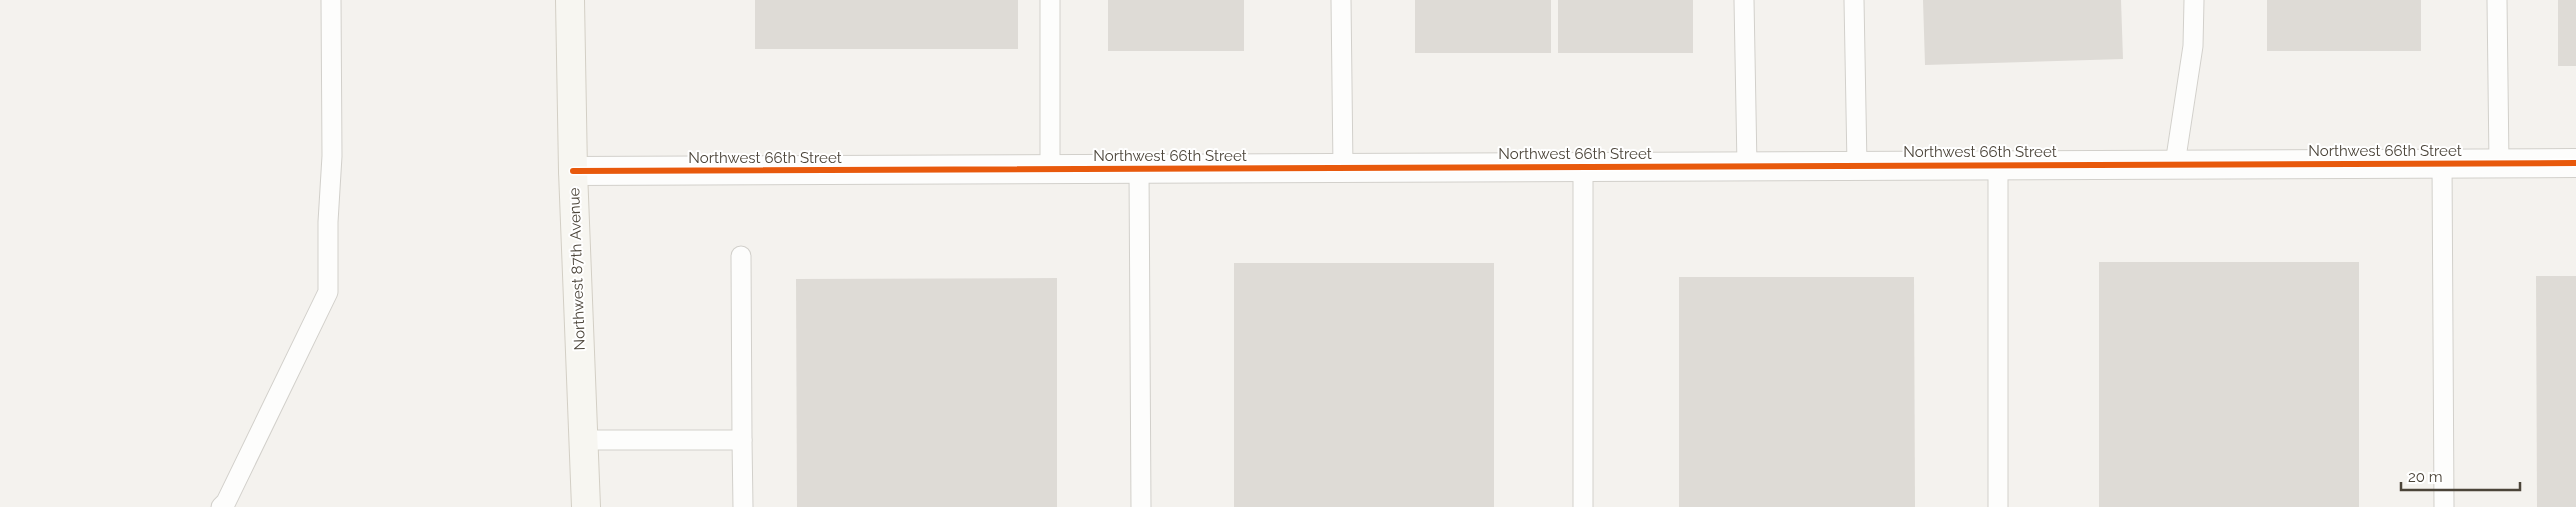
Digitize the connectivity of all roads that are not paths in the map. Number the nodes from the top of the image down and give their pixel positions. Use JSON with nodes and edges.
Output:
{"nodes":[{"id":1,"x":331,"y":0,"type":"edge"},
{"id":2,"x":570,"y":0,"type":"edge"},
{"id":3,"x":1050,"y":0,"type":"edge"},
{"id":4,"x":1341,"y":0,"type":"edge"},
{"id":5,"x":1744,"y":0,"type":"edge"},
{"id":6,"x":1854,"y":0,"type":"edge"},
{"id":7,"x":2194,"y":0,"type":"edge"},
{"id":8,"x":2497,"y":0,"type":"edge"},
{"id":9,"x":2442,"y":163,"type":"junction"},
{"id":10,"x":2499,"y":163,"type":"junction"},
{"id":11,"x":2576,"y":163,"type":"edge"},
{"id":12,"x":2175,"y":164,"type":"junction"},
{"id":13,"x":1998,"y":165,"type":"junction"},
{"id":14,"x":1747,"y":166,"type":"junction"},
{"id":15,"x":1857,"y":166,"type":"junction"},
{"id":16,"x":1583,"y":167,"type":"junction"},
{"id":17,"x":1343,"y":168,"type":"junction"},
{"id":18,"x":1050,"y":169,"type":"junction"},
{"id":19,"x":1139,"y":169,"type":"junction"},
{"id":20,"x":573,"y":171,"type":"junction"},
{"id":21,"x":741,"y":256,"type":"dead end"},
{"id":22,"x":584,"y":440,"type":"junction"},
{"id":23,"x":742,"y":440,"type":"junction"},
{"id":24,"x":225,"y":505,"type":"edge"},
{"id":25,"x":586,"y":507,"type":"edge"},
{"id":26,"x":743,"y":507,"type":"edge"},
{"id":27,"x":1141,"y":507,"type":"edge"},
{"id":28,"x":1583,"y":507,"type":"edge"},
{"id":29,"x":1998,"y":507,"type":"edge"},
{"id":30,"x":2444,"y":507,"type":"edge"}],
"edges":[{"from":1,"to":24,"type":"lane"},
{"from":2,"to":20,"type":"main road","name":"Northwest 87th Avenue"},
{"from":3,"to":18,"type":"lane"},
{"from":4,"to":17,"type":"lane"},
{"from":5,"to":14,"type":"lane"},
{"from":6,"to":15,"type":"lane"},
{"from":7,"to":12,"type":"lane"},
{"from":8,"to":10,"type":"lane"},
{"from":9,"to":10,"type":"street","name":"Northwest 66th Street"},
{"from":9,"to":12,"type":"street","name":"Northwest 66th Street"},
{"from":9,"to":30,"type":"lane"},
{"from":10,"to":11,"type":"street","name":"Northwest 66th Street"},
{"from":12,"to":13,"type":"street","name":"Northwest 66th Street"},
{"from":13,"to":15,"type":"street","name":"Northwest 66th Street"},
{"from":13,"to":29,"type":"lane"},
{"from":14,"to":15,"type":"street","name":"Northwest 66th Street"},
{"from":14,"to":16,"type":"street","name":"Northwest 66th Street"},
{"from":16,"to":17,"type":"street","name":"Northwest 66th Street"},
{"from":16,"to":28,"type":"lane"},
{"from":17,"to":19,"type":"street","name":"Northwest 66th Street"},
{"from":18,"to":19,"type":"street","name":"Northwest 66th Street"},
{"from":18,"to":20,"type":"street","name":"Northwest 66th Street"},
{"from":19,"to":27,"type":"lane"},
{"from":20,"to":22,"type":"main road","name":"Northwest 87th Avenue"},
{"from":21,"to":23,"type":"lane"},
{"from":22,"to":23,"type":"lane"},
{"from":22,"to":25,"type":"main road","name":"Northwest 87th Avenue"},
{"from":23,"to":26,"type":"lane"}]}
